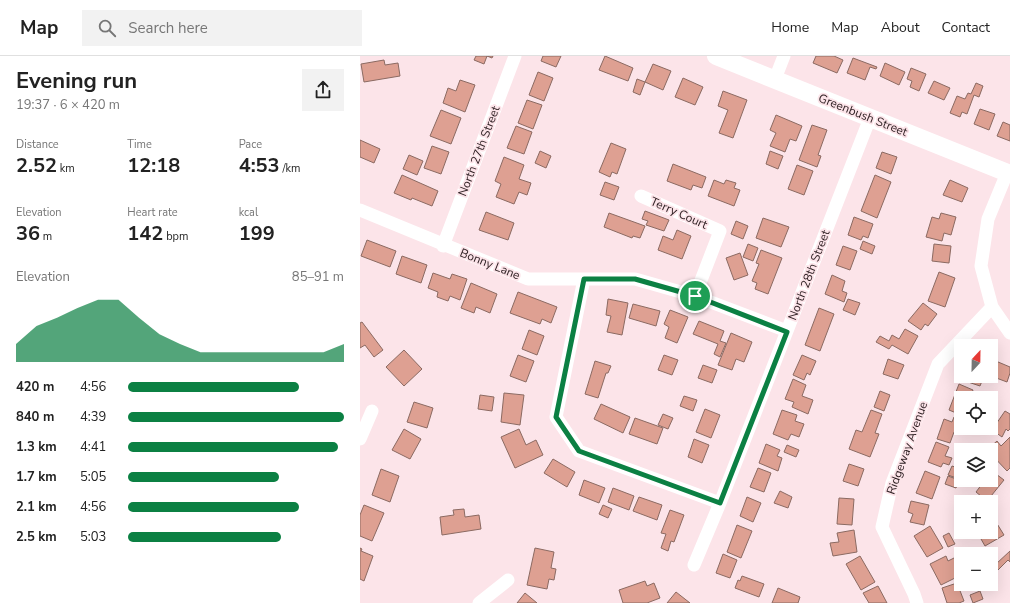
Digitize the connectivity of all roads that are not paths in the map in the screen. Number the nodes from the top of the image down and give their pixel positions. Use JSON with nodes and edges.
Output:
{"nodes":[{"id":1,"x":515,"y":56,"type":"edge"},
{"id":2,"x":716,"y":56,"type":"edge"},
{"id":3,"x":784,"y":56,"type":"edge"},
{"id":4,"x":775,"y":79,"type":"junction"},
{"id":5,"x":870,"y":118,"type":"junction"},
{"id":6,"x":1008,"y":174,"type":"edge"},
{"id":7,"x":641,"y":196,"type":"dead end"},
{"id":8,"x":360,"y":210,"type":"edge"},
{"id":9,"x":443,"y":246,"type":"junction"},
{"id":10,"x":584,"y":279,"type":"junction"},
{"id":11,"x":695,"y":296,"type":"junction"},
{"id":12,"x":992,"y":307,"type":"junction"},
{"id":13,"x":787,"y":332,"type":"junction"},
{"id":14,"x":1010,"y":333,"type":"edge"},
{"id":15,"x":372,"y":411,"type":"dead end"},
{"id":16,"x":360,"y":439,"type":"edge"},
{"id":17,"x":720,"y":503,"type":"junction"},
{"id":18,"x":694,"y":564,"type":"dead end"},
{"id":19,"x":508,"y":580,"type":"dead end"},
{"id":20,"x":479,"y":603,"type":"edge"},
{"id":21,"x":917,"y":603,"type":"edge"}],
"edges":[{"from":1,"to":9,"type":"street","name":"North 27th Street"},
{"from":2,"to":4,"type":"main road","name":"Greenbush Street"},
{"from":3,"to":4,"type":"street"},
{"from":4,"to":5,"type":"main road","name":"Greenbush Street"},
{"from":5,"to":6,"type":"main road","name":"Greenbush Street"},
{"from":5,"to":13,"type":"street","name":"North 28th Street"},
{"from":6,"to":12,"type":"street"},
{"from":7,"to":11,"type":"street","name":"Terry Court"},
{"from":8,"to":9,"type":"street","name":"Bonny Lane"},
{"from":9,"to":10,"type":"street","name":"Bonny Lane"},
{"from":10,"to":11,"type":"street","name":"Bonny Lane"},
{"from":10,"to":17,"type":"street"},
{"from":11,"to":13,"type":"street","name":"Bonny Lane"},
{"from":12,"to":14,"type":"street"},
{"from":12,"to":21,"type":"street","name":"Ridgeway Avenue"},
{"from":13,"to":17,"type":"street","name":"North 28th Street"},
{"from":15,"to":16,"type":"street"},
{"from":17,"to":18,"type":"street","name":"North 28th Street"},
{"from":19,"to":20,"type":"street"}]}
